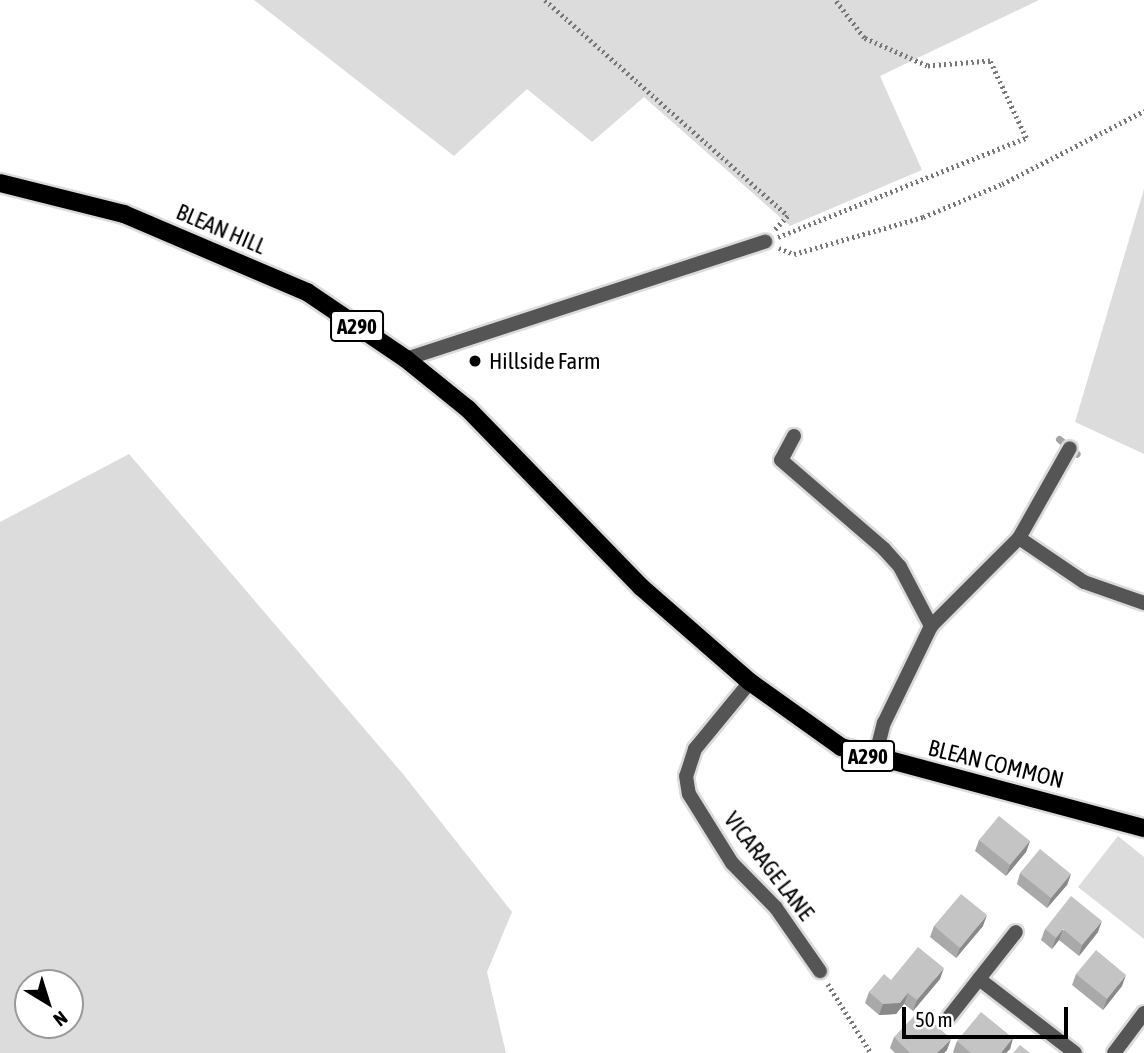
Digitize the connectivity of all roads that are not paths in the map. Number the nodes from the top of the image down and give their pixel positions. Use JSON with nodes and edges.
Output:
{"nodes":[{"id":1,"x":0,"y":183,"type":"edge"},
{"id":2,"x":765,"y":242,"type":"road end"},
{"id":3,"x":406,"y":359,"type":"junction"},
{"id":4,"x":794,"y":436,"type":"dead end"},
{"id":5,"x":1070,"y":448,"type":"dead end"},
{"id":6,"x":1019,"y":538,"type":"junction"},
{"id":7,"x":641,"y":587,"type":"joint"},
{"id":8,"x":1144,"y":603,"type":"edge"},
{"id":9,"x":931,"y":626,"type":"junction"},
{"id":10,"x":750,"y":682,"type":"junction"},
{"id":11,"x":875,"y":758,"type":"junction"},
{"id":12,"x":1144,"y":828,"type":"edge"},
{"id":13,"x":1016,"y":932,"type":"dead end"},
{"id":14,"x":820,"y":971,"type":"road end"},
{"id":15,"x":979,"y":979,"type":"junction"},
{"id":16,"x":1144,"y":1013,"type":"edge"},
{"id":17,"x":949,"y":1017,"type":"dead end"},
{"id":18,"x":1075,"y":1053,"type":"edge"},
{"id":19,"x":1114,"y":1053,"type":"edge"}],
"edges":[{"from":1,"to":3,"type":"main road","name":"BLEAN HILL","number":"A290"},
{"from":2,"to":3,"type":"street"},
{"from":3,"to":7,"type":"main road","name":"BLEAN HILL","number":"A290"},
{"from":4,"to":9,"type":"street"},
{"from":5,"to":6,"type":"street"},
{"from":6,"to":8,"type":"street"},
{"from":6,"to":9,"type":"street"},
{"from":7,"to":10,"type":"main road","name":"BLEAN COMMON","number":"A290"},
{"from":9,"to":11,"type":"street"},
{"from":10,"to":11,"type":"main road","name":"BLEAN COMMON","number":"A290"},
{"from":10,"to":14,"type":"street","name":"VICARAGE LANE"},
{"from":11,"to":12,"type":"main road","name":"BLEAN COMMON","number":"A290"},
{"from":13,"to":15,"type":"street"},
{"from":15,"to":17,"type":"street"},
{"from":15,"to":18,"type":"street"},
{"from":16,"to":19,"type":"street"}]}
